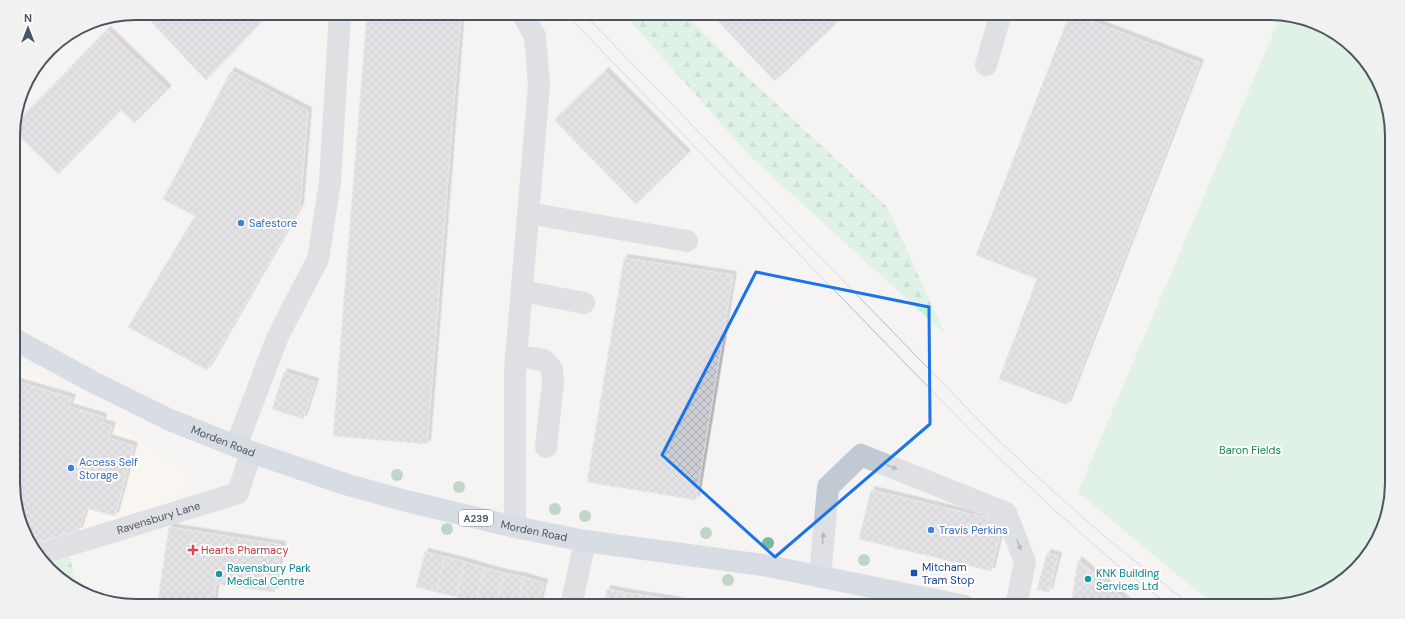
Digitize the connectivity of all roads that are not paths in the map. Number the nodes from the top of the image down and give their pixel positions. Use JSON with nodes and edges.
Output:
{"nodes":[{"id":1,"x":340,"y":20,"type":"edge"},
{"id":2,"x":526,"y":20,"type":"edge"},
{"id":3,"x":999,"y":20,"type":"edge"},
{"id":4,"x":986,"y":65,"type":"dead end"},
{"id":5,"x":528,"y":213,"type":"junction"},
{"id":6,"x":687,"y":241,"type":"dead end"},
{"id":7,"x":522,"y":291,"type":"junction"},
{"id":8,"x":584,"y":303,"type":"dead end"},
{"id":9,"x":20,"y":342,"type":"edge"},
{"id":10,"x":516,"y":356,"type":"junction"},
{"id":11,"x":546,"y":447,"type":"dead end"},
{"id":12,"x":243,"y":449,"type":"junction"},
{"id":13,"x":515,"y":527,"type":"junction"},
{"id":14,"x":585,"y":541,"type":"junction"},
{"id":15,"x":43,"y":553,"type":"edge"},
{"id":16,"x":820,"y":577,"type":"junction"},
{"id":17,"x":573,"y":599,"type":"edge"},
{"id":18,"x":929,"y":599,"type":"edge"},
{"id":19,"x":1017,"y":599,"type":"edge"}],
"edges":[{"from":1,"to":12,"type":"street"},
{"from":2,"to":5,"type":"street"},
{"from":3,"to":4,"type":"street"},
{"from":5,"to":6,"type":"street"},
{"from":5,"to":7,"type":"street"},
{"from":7,"to":8,"type":"street"},
{"from":7,"to":10,"type":"street"},
{"from":9,"to":12,"type":"main road","name":"Morden Road","number":"A239"},
{"from":10,"to":11,"type":"street"},
{"from":10,"to":13,"type":"street"},
{"from":12,"to":13,"type":"main road","name":"Morden Road","number":"A239"},
{"from":12,"to":15,"type":"street","name":"Ravensbury Lane"},
{"from":13,"to":14,"type":"main road","name":"Morden Road","number":"A239"},
{"from":14,"to":16,"type":"main road","name":"Morden Road","number":"A239"},
{"from":14,"to":17,"type":"street"},
{"from":16,"to":18,"type":"main road","name":"Morden Road","number":"A239"},
{"from":16,"to":19,"type":"street","one_way":true}]}
